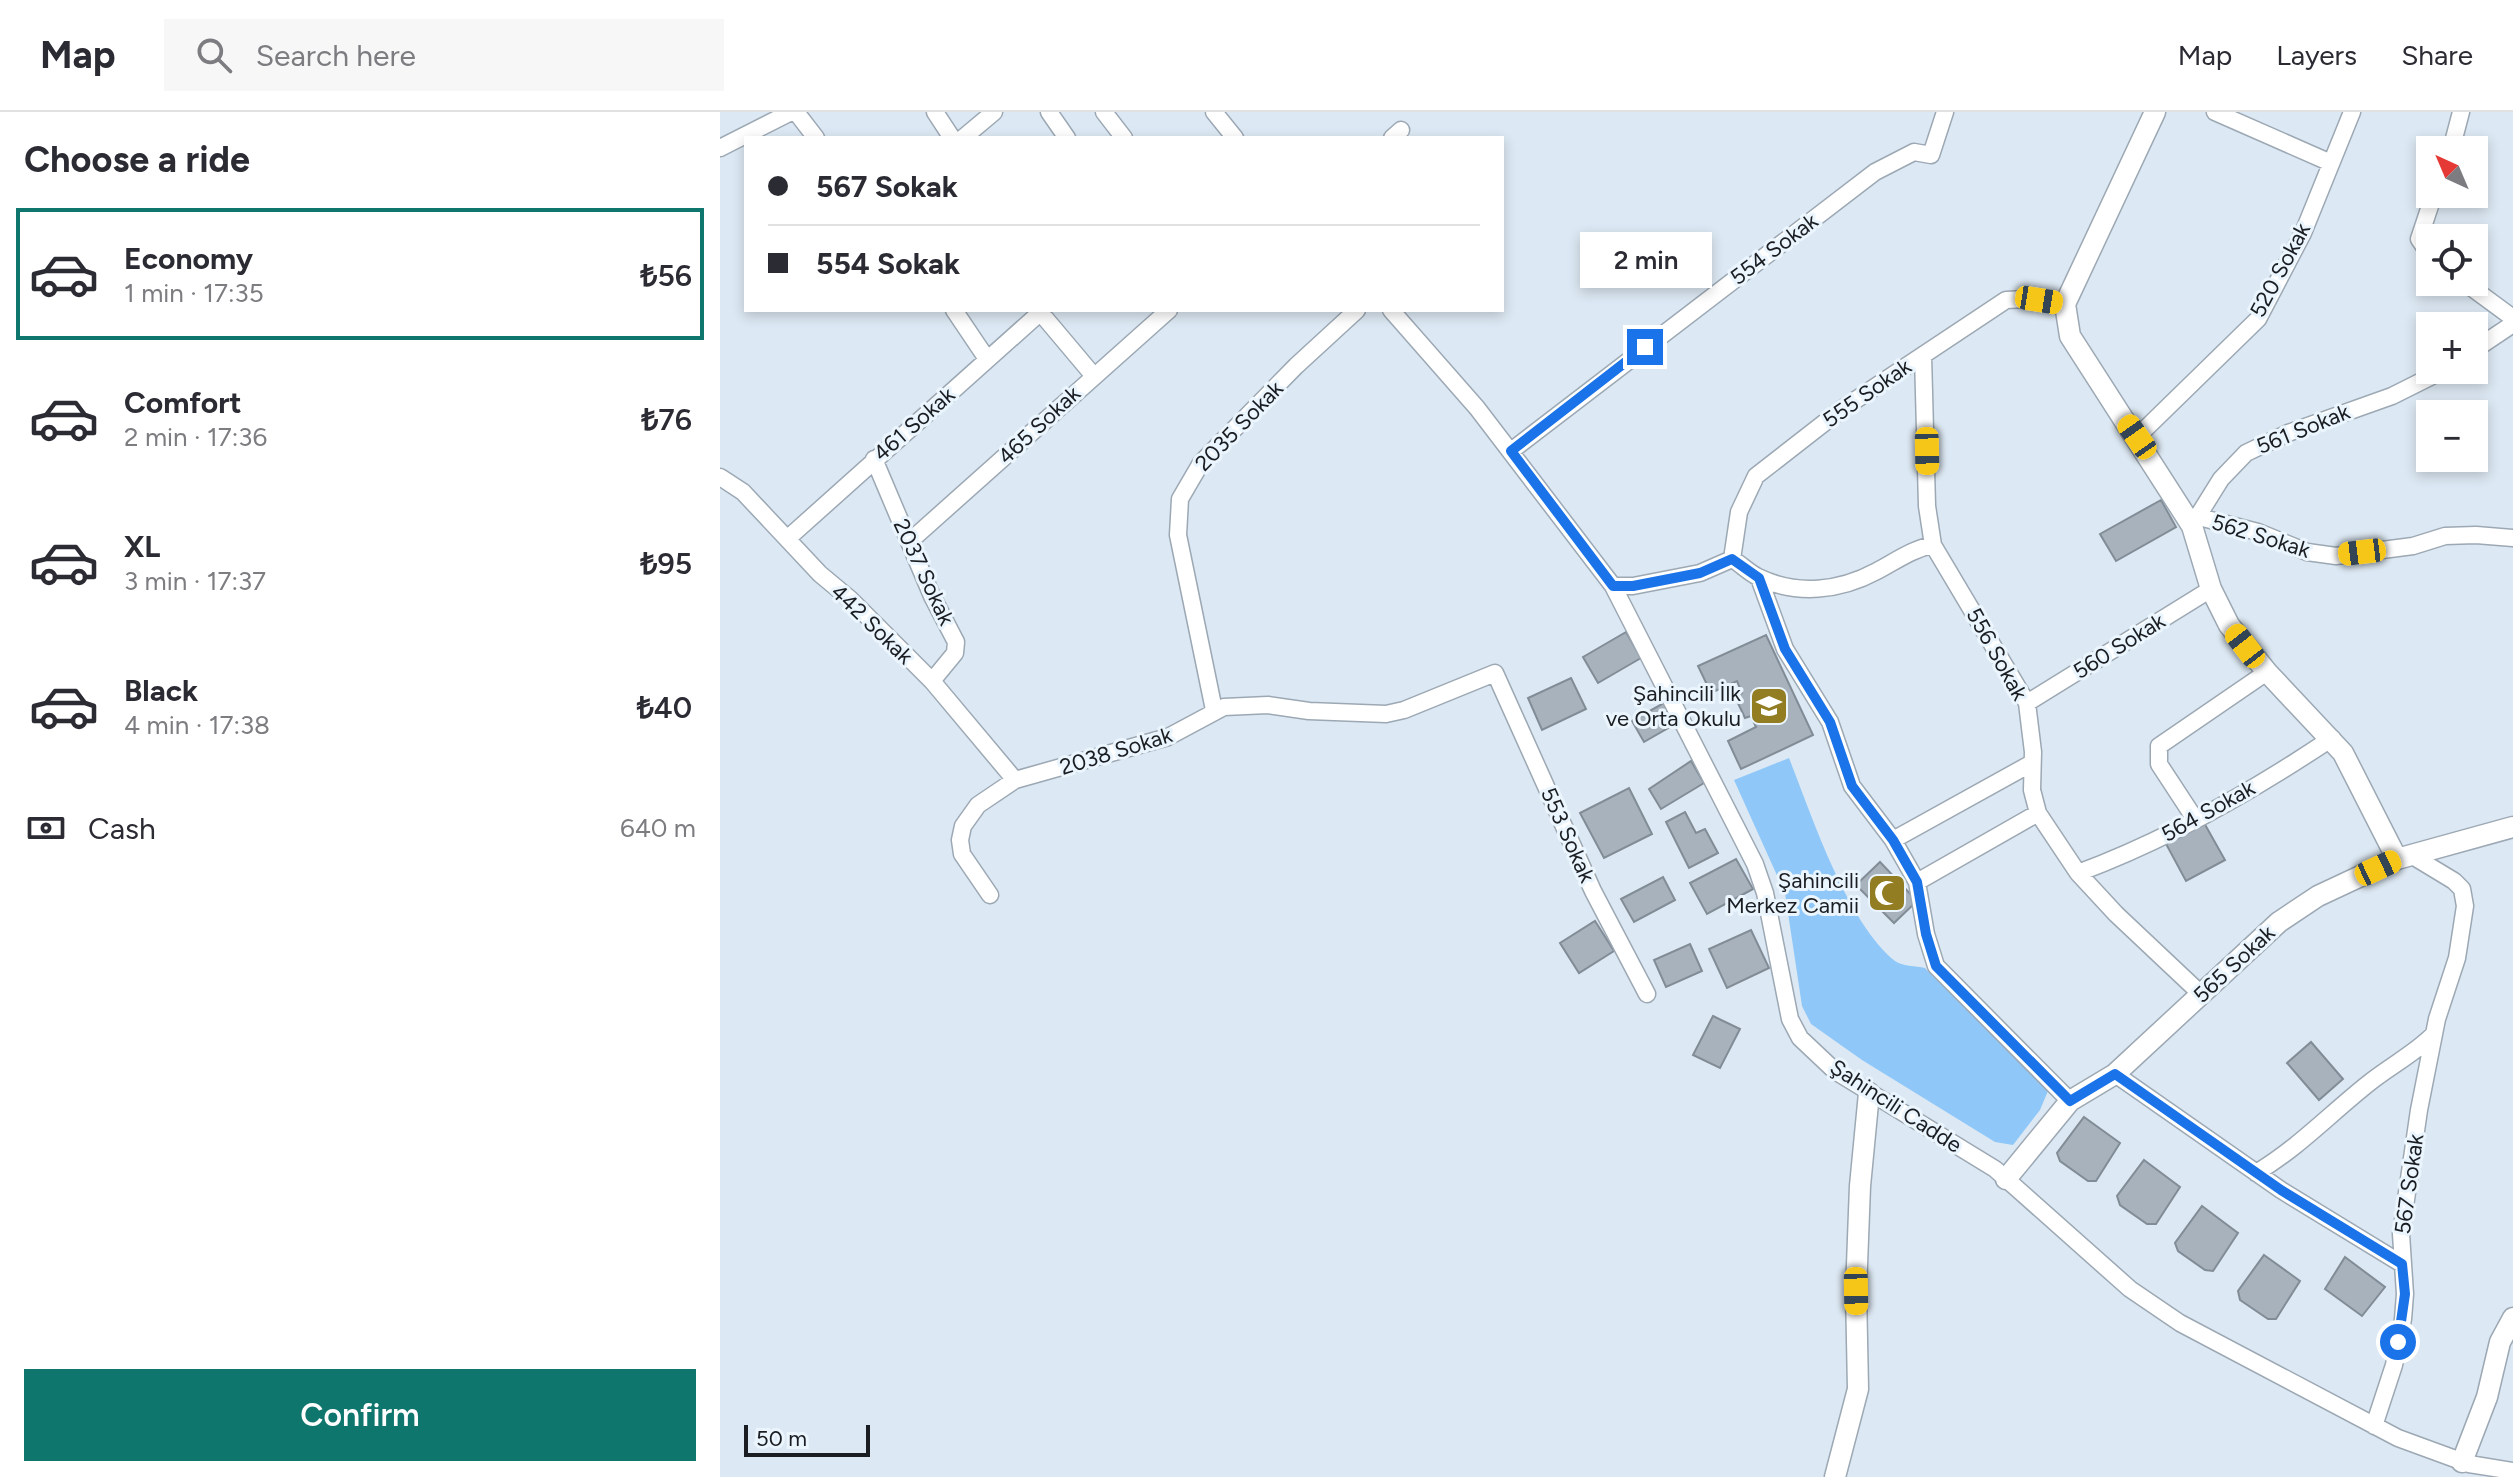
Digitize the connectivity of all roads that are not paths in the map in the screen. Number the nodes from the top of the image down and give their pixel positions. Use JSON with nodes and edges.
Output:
{"nodes":[{"id":1,"x":794,"y":112,"type":"edge"},
{"id":2,"x":935,"y":112,"type":"edge"},
{"id":3,"x":994,"y":112,"type":"edge"},
{"id":4,"x":1049,"y":112,"type":"edge"},
{"id":5,"x":1104,"y":112,"type":"edge"},
{"id":6,"x":1214,"y":112,"type":"edge"},
{"id":7,"x":1945,"y":112,"type":"edge"},
{"id":8,"x":2155,"y":112,"type":"edge"},
{"id":9,"x":2215,"y":112,"type":"edge"},
{"id":10,"x":2352,"y":112,"type":"edge"},
{"id":11,"x":2461,"y":112,"type":"edge"},
{"id":12,"x":744,"y":136,"type":"edge"},
{"id":13,"x":745,"y":136,"type":"edge"},
{"id":14,"x":814,"y":136,"type":"edge"},
{"id":15,"x":951,"y":136,"type":"edge"},
{"id":16,"x":965,"y":136,"type":"edge"},
{"id":17,"x":1066,"y":136,"type":"edge"},
{"id":18,"x":1122,"y":136,"type":"edge"},
{"id":19,"x":1231,"y":136,"type":"edge"},
{"id":20,"x":2455,"y":136,"type":"edge"},
{"id":21,"x":720,"y":148,"type":"edge"},
{"id":22,"x":2331,"y":163,"type":"junction"},
{"id":23,"x":2483,"y":296,"type":"edge"},
{"id":24,"x":2065,"y":304,"type":"junction"},
{"id":25,"x":955,"y":312,"type":"edge"},
{"id":26,"x":1041,"y":312,"type":"edge"},
{"id":27,"x":1043,"y":312,"type":"edge"},
{"id":28,"x":1167,"y":312,"type":"edge"},
{"id":29,"x":1355,"y":312,"type":"edge"},
{"id":30,"x":1393,"y":312,"type":"edge"},
{"id":31,"x":2513,"y":318,"type":"edge"},
{"id":32,"x":2513,"y":324,"type":"edge"},
{"id":33,"x":2488,"y":341,"type":"edge"},
{"id":34,"x":1923,"y":355,"type":"junction"},
{"id":35,"x":987,"y":359,"type":"junction"},
{"id":36,"x":1093,"y":375,"type":"junction"},
{"id":37,"x":2416,"y":384,"type":"edge"},
{"id":38,"x":2137,"y":437,"type":"junction"},
{"id":39,"x":1511,"y":451,"type":"junction"},
{"id":40,"x":874,"y":459,"type":"junction"},
{"id":41,"x":720,"y":477,"type":"edge"},
{"id":42,"x":2196,"y":522,"type":"junction"},
{"id":43,"x":2513,"y":538,"type":"edge"},
{"id":44,"x":787,"y":539,"type":"junction"},
{"id":45,"x":909,"y":542,"type":"junction"},
{"id":46,"x":1933,"y":545,"type":"junction"},
{"id":47,"x":1732,"y":559,"type":"junction"},
{"id":48,"x":1759,"y":578,"type":"junction"},
{"id":49,"x":1613,"y":586,"type":"junction"},
{"id":50,"x":2211,"y":589,"type":"junction"},
{"id":51,"x":2267,"y":672,"type":"junction"},
{"id":52,"x":1495,"y":673,"type":"joint"},
{"id":53,"x":932,"y":681,"type":"junction"},
{"id":54,"x":2027,"y":703,"type":"junction"},
{"id":55,"x":1214,"y":710,"type":"junction"},
{"id":56,"x":2332,"y":738,"type":"junction"},
{"id":57,"x":2032,"y":763,"type":"junction"},
{"id":58,"x":1015,"y":780,"type":"junction"},
{"id":59,"x":2038,"y":813,"type":"junction"},
{"id":60,"x":2195,"y":819,"type":"junction"},
{"id":61,"x":2513,"y":827,"type":"edge"},
{"id":62,"x":1893,"y":840,"type":"junction"},
{"id":63,"x":2404,"y":857,"type":"junction"},
{"id":64,"x":2078,"y":873,"type":"junction"},
{"id":65,"x":1917,"y":882,"type":"junction"},
{"id":66,"x":990,"y":895,"type":"dead end"},
{"id":67,"x":1647,"y":994,"type":"dead end"},
{"id":68,"x":2202,"y":995,"type":"junction"},
{"id":69,"x":2433,"y":1035,"type":"junction"},
{"id":70,"x":2115,"y":1074,"type":"junction"},
{"id":71,"x":1869,"y":1093,"type":"junction"},
{"id":72,"x":2070,"y":1101,"type":"junction"},
{"id":73,"x":2256,"y":1173,"type":"junction"},
{"id":74,"x":2006,"y":1179,"type":"junction"},
{"id":75,"x":2402,"y":1264,"type":"junction"},
{"id":76,"x":2513,"y":1318,"type":"edge"},
{"id":77,"x":2374,"y":1426,"type":"junction"},
{"id":78,"x":2462,"y":1462,"type":"junction"},
{"id":79,"x":2513,"y":1471,"type":"edge"},
{"id":80,"x":1835,"y":1477,"type":"edge"}],
"edges":[{"from":1,"to":13,"type":"street"},
{"from":1,"to":14,"type":"street"},
{"from":2,"to":15,"type":"street"},
{"from":3,"to":16,"type":"street"},
{"from":4,"to":17,"type":"street"},
{"from":5,"to":18,"type":"street"},
{"from":6,"to":19,"type":"street"},
{"from":7,"to":39,"type":"street","name":"554 Sokak"},
{"from":8,"to":24,"type":"street"},
{"from":9,"to":22,"type":"street"},
{"from":10,"to":22,"type":"street","name":"520 Sokak"},
{"from":11,"to":20,"type":"street"},
{"from":12,"to":21,"type":"street"},
{"from":22,"to":38,"type":"street","name":"520 Sokak"},
{"from":23,"to":31,"type":"street"},
{"from":24,"to":34,"type":"street","name":"555 Sokak"},
{"from":24,"to":38,"type":"street"},
{"from":25,"to":35,"type":"street"},
{"from":26,"to":35,"type":"street","name":"461 Sokak"},
{"from":27,"to":36,"type":"street"},
{"from":28,"to":36,"type":"street","name":"465 Sokak"},
{"from":29,"to":55,"type":"street","name":"2035 Sokak"},
{"from":30,"to":39,"type":"street","name":"Şahincili Cadde"},
{"from":32,"to":33,"type":"street"},
{"from":34,"to":46,"type":"street","name":"556 Sokak"},
{"from":34,"to":47,"type":"street","name":"555 Sokak"},
{"from":35,"to":40,"type":"street","name":"461 Sokak"},
{"from":36,"to":45,"type":"street","name":"465 Sokak"},
{"from":37,"to":42,"type":"street","name":"561 Sokak"},
{"from":38,"to":42,"type":"street"},
{"from":39,"to":49,"type":"street","name":"Şahincili Cadde"},
{"from":40,"to":44,"type":"street","name":"461 Sokak"},
{"from":40,"to":45,"type":"street","name":"2037 Sokak"},
{"from":41,"to":44,"type":"street","name":"442 Sokak"},
{"from":42,"to":43,"type":"street","name":"562 Sokak"},
{"from":42,"to":50,"type":"street"},
{"from":44,"to":53,"type":"street","name":"442 Sokak"},
{"from":45,"to":53,"type":"street","name":"2037 Sokak"},
{"from":46,"to":48,"type":"street"},
{"from":46,"to":54,"type":"street","name":"556 Sokak"},
{"from":47,"to":48,"type":"street"},
{"from":47,"to":49,"type":"street"},
{"from":48,"to":62,"type":"street"},
{"from":49,"to":71,"type":"street","name":"Şahincili Cadde"},
{"from":50,"to":51,"type":"street"},
{"from":50,"to":54,"type":"street","name":"560 Sokak"},
{"from":51,"to":56,"type":"street"},
{"from":51,"to":60,"type":"street"},
{"from":52,"to":55,"type":"street","name":"2038 Sokak"},
{"from":52,"to":67,"type":"street","name":"553 Sokak"},
{"from":53,"to":58,"type":"street","name":"442 Sokak"},
{"from":54,"to":57,"type":"street","name":"556 Sokak"},
{"from":55,"to":58,"type":"street","name":"2038 Sokak"},
{"from":56,"to":60,"type":"street","name":"564 Sokak"},
{"from":56,"to":63,"type":"street"},
{"from":57,"to":59,"type":"street","name":"556 Sokak"},
{"from":57,"to":62,"type":"street"},
{"from":58,"to":66,"type":"street","name":"2038 Sokak"},
{"from":59,"to":64,"type":"street","name":"556 Sokak"},
{"from":59,"to":65,"type":"street"},
{"from":60,"to":64,"type":"street","name":"564 Sokak"},
{"from":61,"to":63,"type":"street","name":"565 Sokak"},
{"from":62,"to":65,"type":"street"},
{"from":63,"to":68,"type":"street","name":"565 Sokak"},
{"from":63,"to":69,"type":"street","name":"567 Sokak"},
{"from":64,"to":68,"type":"street","name":"556 Sokak"},
{"from":65,"to":72,"type":"street"},
{"from":68,"to":70,"type":"street","name":"565 Sokak"},
{"from":69,"to":73,"type":"street"},
{"from":69,"to":75,"type":"street","name":"567 Sokak"},
{"from":70,"to":72,"type":"street","name":"565 Sokak"},
{"from":70,"to":73,"type":"street"},
{"from":71,"to":74,"type":"street","name":"Şahincili Cadde"},
{"from":71,"to":80,"type":"street"},
{"from":72,"to":74,"type":"street","name":"565 Sokak"},
{"from":73,"to":75,"type":"street"},
{"from":74,"to":77,"type":"street","name":"Şahincili Cadde"},
{"from":75,"to":77,"type":"street","name":"567 Sokak"},
{"from":76,"to":78,"type":"street"},
{"from":77,"to":78,"type":"street","name":"Şahincili Cadde"},
{"from":78,"to":79,"type":"street","name":"Şahincili Cadde"}]}
